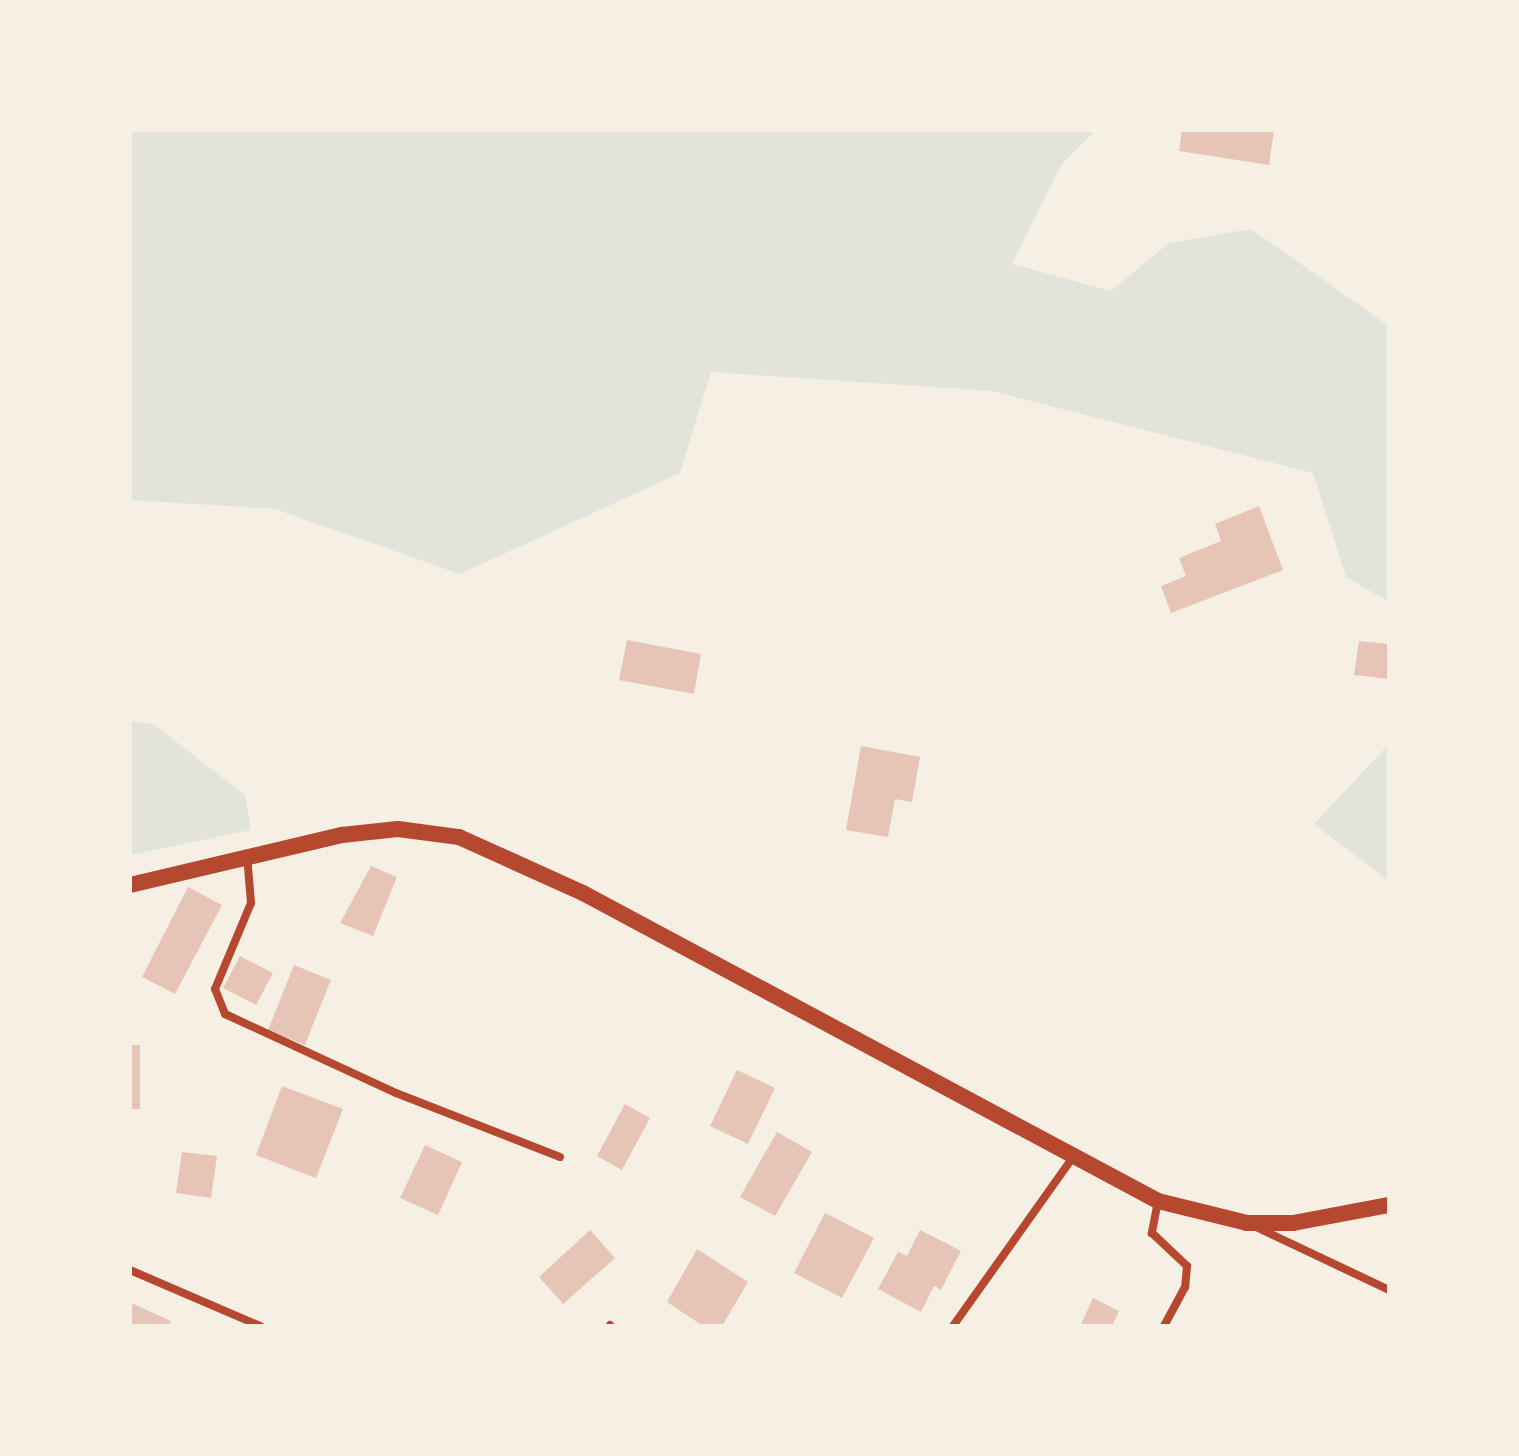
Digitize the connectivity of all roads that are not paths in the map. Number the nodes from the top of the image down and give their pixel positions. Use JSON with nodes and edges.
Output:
{"nodes":[{"id":1,"x":247,"y":855,"type":"junction"},
{"id":2,"x":130,"y":885,"type":"edge"},
{"id":3,"x":560,"y":1157,"type":"dead end"},
{"id":4,"x":1073,"y":1157,"type":"junction"},
{"id":5,"x":1158,"y":1201,"type":"junction"},
{"id":6,"x":1389,"y":1205,"type":"edge"},
{"id":7,"x":1247,"y":1223,"type":"junction"},
{"id":8,"x":130,"y":1270,"type":"edge"},
{"id":9,"x":1389,"y":1290,"type":"edge"},
{"id":10,"x":260,"y":1326,"type":"edge"},
{"id":11,"x":953,"y":1326,"type":"edge"},
{"id":12,"x":1164,"y":1326,"type":"edge"}],
"edges":[{"from":1,"to":2,"type":"main road"},
{"from":1,"to":3,"type":"street"},
{"from":1,"to":4,"type":"main road"},
{"from":4,"to":5,"type":"main road"},
{"from":4,"to":11,"type":"street"},
{"from":5,"to":7,"type":"main road"},
{"from":5,"to":12,"type":"street"},
{"from":6,"to":7,"type":"main road"},
{"from":7,"to":9,"type":"street"},
{"from":8,"to":10,"type":"street"}]}
